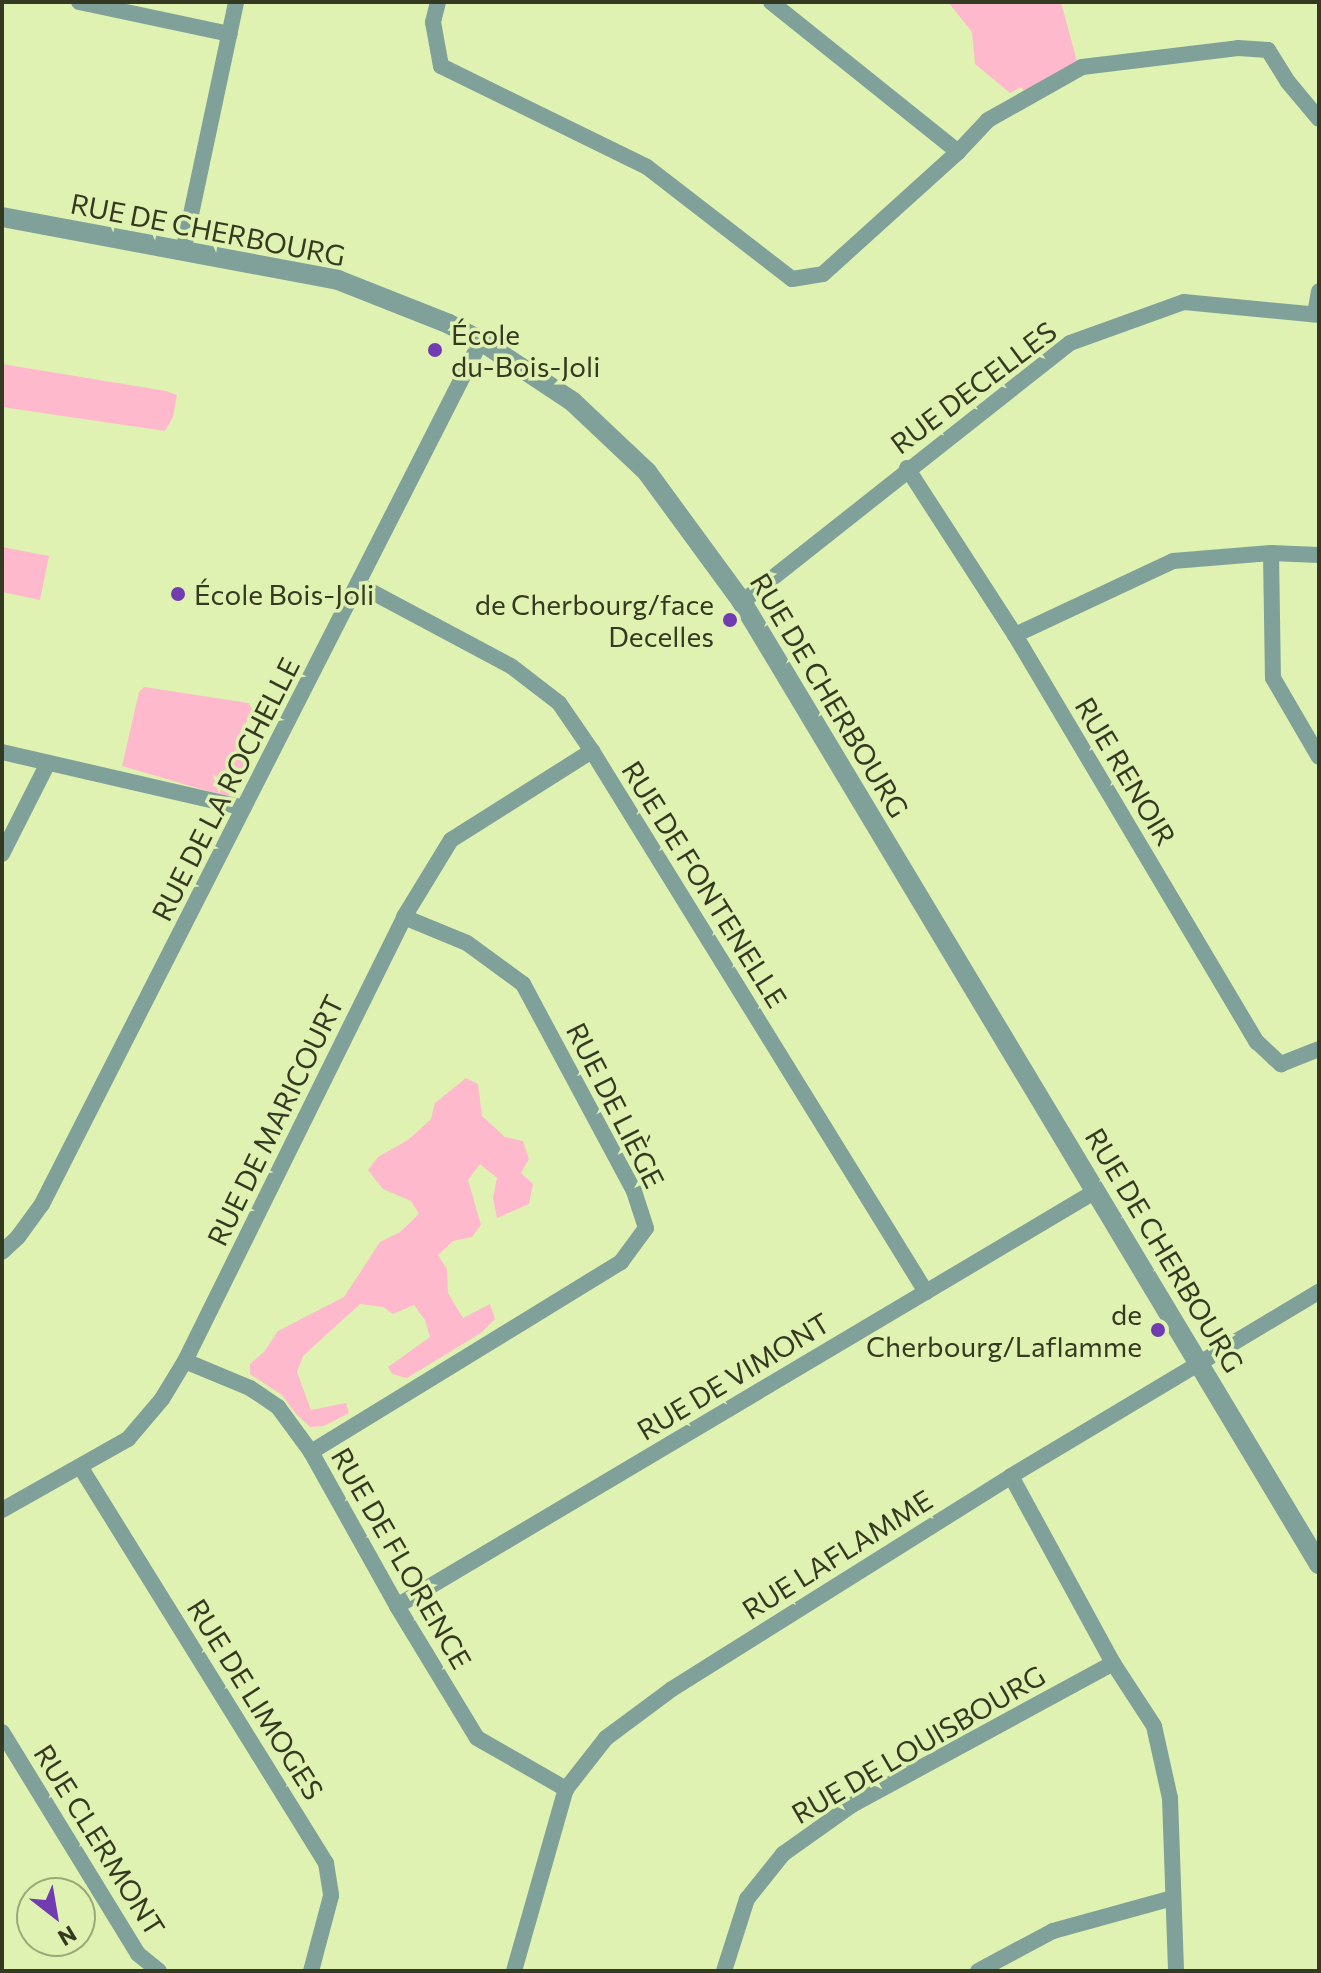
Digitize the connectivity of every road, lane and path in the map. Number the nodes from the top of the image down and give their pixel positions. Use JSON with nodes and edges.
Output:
{"nodes":[{"id":1,"x":79,"y":2,"type":"edge"},
{"id":2,"x":236,"y":2,"type":"edge"},
{"id":3,"x":438,"y":2,"type":"edge"},
{"id":4,"x":771,"y":2,"type":"edge"},
{"id":5,"x":230,"y":34,"type":"junction"},
{"id":6,"x":1319,"y":119,"type":"edge"},
{"id":7,"x":958,"y":152,"type":"junction"},
{"id":8,"x":2,"y":217,"type":"edge"},
{"id":9,"x":183,"y":252,"type":"junction"},
{"id":10,"x":1319,"y":291,"type":"edge"},
{"id":11,"x":1317,"y":314,"type":"edge"},
{"id":12,"x":481,"y":341,"type":"junction"},
{"id":13,"x":907,"y":468,"type":"junction"},
{"id":14,"x":1271,"y":553,"type":"junction"},
{"id":15,"x":1319,"y":555,"type":"edge"},
{"id":16,"x":359,"y":585,"type":"junction"},
{"id":17,"x":742,"y":602,"type":"junction"},
{"id":18,"x":1015,"y":635,"type":"junction"},
{"id":19,"x":592,"y":751,"type":"junction"},
{"id":20,"x":2,"y":752,"type":"edge"},
{"id":21,"x":1319,"y":757,"type":"edge"},
{"id":22,"x":48,"y":763,"type":"junction"},
{"id":23,"x":244,"y":808,"type":"junction"},
{"id":24,"x":2,"y":854,"type":"edge"},
{"id":25,"x":404,"y":917,"type":"junction"},
{"id":26,"x":1319,"y":1049,"type":"edge"},
{"id":27,"x":1096,"y":1191,"type":"junction"},
{"id":28,"x":2,"y":1252,"type":"edge"},
{"id":29,"x":926,"y":1292,"type":"junction"},
{"id":30,"x":1319,"y":1292,"type":"edge"},
{"id":31,"x":185,"y":1361,"type":"junction"},
{"id":32,"x":1201,"y":1363,"type":"junction"},
{"id":33,"x":311,"y":1452,"type":"junction"},
{"id":34,"x":81,"y":1468,"type":"junction"},
{"id":35,"x":1011,"y":1476,"type":"junction"},
{"id":36,"x":2,"y":1510,"type":"edge"},
{"id":37,"x":1319,"y":1564,"type":"edge"},
{"id":38,"x":397,"y":1606,"type":"junction"},
{"id":39,"x":1113,"y":1663,"type":"junction"},
{"id":40,"x":2,"y":1732,"type":"edge"},
{"id":41,"x":566,"y":1789,"type":"junction"},
{"id":42,"x":1173,"y":1898,"type":"junction"},
{"id":43,"x":159,"y":1971,"type":"edge"},
{"id":44,"x":311,"y":1971,"type":"edge"},
{"id":45,"x":514,"y":1971,"type":"edge"},
{"id":46,"x":724,"y":1971,"type":"edge"},
{"id":47,"x":978,"y":1971,"type":"edge"},
{"id":48,"x":1176,"y":1971,"type":"edge"}],
"edges":[{"from":1,"to":5,"type":"street"},
{"from":2,"to":5,"type":"street"},
{"from":3,"to":7,"type":"street"},
{"from":4,"to":7,"type":"street"},
{"from":5,"to":9,"type":"street"},
{"from":6,"to":7,"type":"street"},
{"from":8,"to":9,"type":"street","name":"RUE DE CHERBOURG"},
{"from":9,"to":12,"type":"street","name":"RUE DE CHERBOURG"},
{"from":10,"to":11,"type":"street"},
{"from":11,"to":13,"type":"street","name":"RUE DECELLES"},
{"from":12,"to":16,"type":"street","name":"RUE DE LA ROCHELLE"},
{"from":12,"to":17,"type":"street","name":"RUE DE CHERBOURG"},
{"from":13,"to":17,"type":"street","name":"RUE DECELLES"},
{"from":13,"to":18,"type":"street","name":"RUE RENOIR"},
{"from":14,"to":15,"type":"street"},
{"from":14,"to":18,"type":"street"},
{"from":14,"to":21,"type":"street"},
{"from":16,"to":19,"type":"street","name":"RUE DE FONTENELLE"},
{"from":16,"to":23,"type":"street","name":"RUE DE LA ROCHELLE"},
{"from":17,"to":27,"type":"street","name":"RUE DE CHERBOURG"},
{"from":18,"to":26,"type":"street","name":"RUE RENOIR"},
{"from":19,"to":25,"type":"street","name":"RUE DE MARICOURT"},
{"from":19,"to":29,"type":"street","name":"RUE DE FONTENELLE"},
{"from":20,"to":22,"type":"street"},
{"from":22,"to":23,"type":"street"},
{"from":22,"to":24,"type":"street"},
{"from":23,"to":28,"type":"street","name":"RUE DE LA ROCHELLE"},
{"from":25,"to":31,"type":"street","name":"RUE DE MARICOURT"},
{"from":25,"to":33,"type":"street","name":"RUE DE LIÈGE"},
{"from":27,"to":29,"type":"street","name":"RUE DE VIMONT"},
{"from":27,"to":32,"type":"street","name":"RUE DE CHERBOURG"},
{"from":29,"to":38,"type":"street","name":"RUE DE VIMONT"},
{"from":30,"to":32,"type":"street","name":"RUE LAFLAMME"},
{"from":31,"to":33,"type":"street","name":"RUE DE FLORENCE"},
{"from":31,"to":34,"type":"street","name":"RUE DE MARICOURT"},
{"from":32,"to":35,"type":"street","name":"RUE LAFLAMME"},
{"from":32,"to":37,"type":"street","name":"RUE DE CHERBOURG"},
{"from":33,"to":38,"type":"street","name":"RUE DE FLORENCE"},
{"from":34,"to":36,"type":"street","name":"RUE DE MARICOURT"},
{"from":34,"to":44,"type":"street","name":"RUE DE LIMOGES"},
{"from":35,"to":39,"type":"street"},
{"from":35,"to":41,"type":"street","name":"RUE LAFLAMME"},
{"from":38,"to":41,"type":"street","name":"RUE DE FLORENCE"},
{"from":39,"to":42,"type":"street"},
{"from":39,"to":46,"type":"street","name":"RUE DE LOUISBOURG"},
{"from":40,"to":43,"type":"street","name":"RUE CLERMONT"},
{"from":41,"to":45,"type":"street","name":"RUE LAFLAMME"},
{"from":42,"to":47,"type":"street"},
{"from":42,"to":48,"type":"street"}]}
